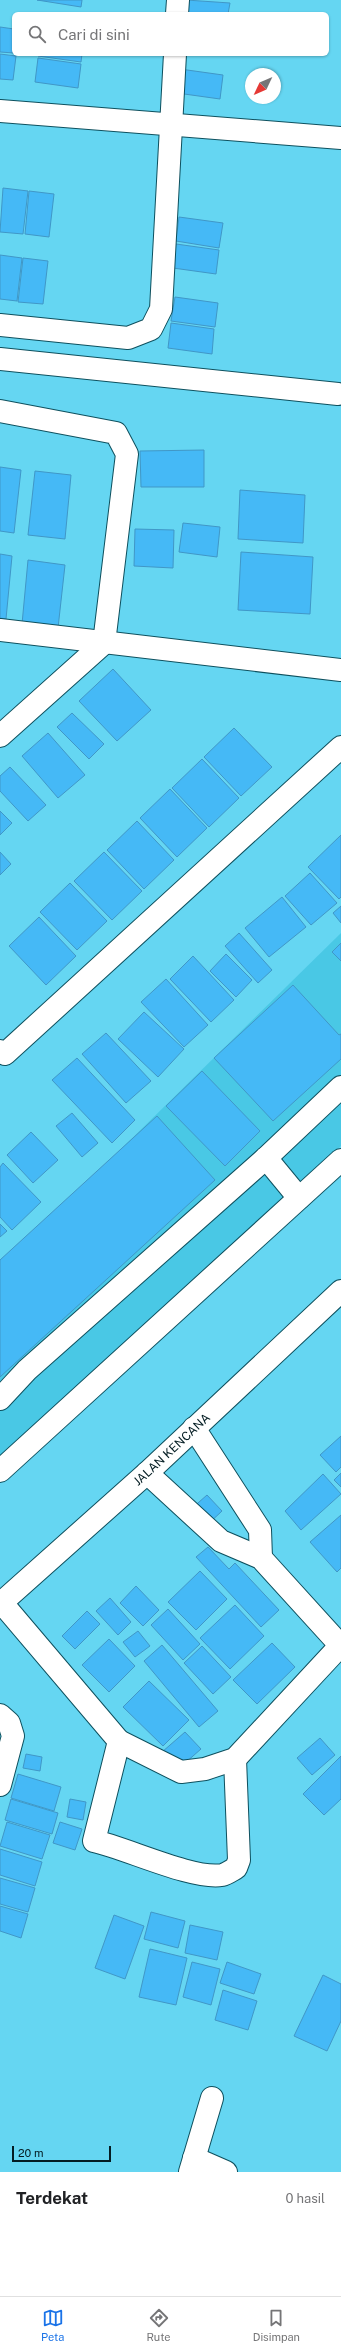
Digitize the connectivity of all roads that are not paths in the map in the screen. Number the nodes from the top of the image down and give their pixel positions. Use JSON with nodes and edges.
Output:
{"nodes":[{"id":1,"x":178,"y":0,"type":"edge"},
{"id":2,"x":177,"y":12,"type":"edge"},
{"id":3,"x":175,"y":56,"type":"edge"},
{"id":4,"x":0,"y":111,"type":"edge"},
{"id":5,"x":172,"y":126,"type":"junction"},
{"id":6,"x":341,"y":138,"type":"edge"},
{"id":7,"x":0,"y":325,"type":"edge"},
{"id":8,"x":0,"y":359,"type":"edge"},
{"id":9,"x":340,"y":394,"type":"edge"},
{"id":10,"x":0,"y":411,"type":"edge"},
{"id":11,"x":0,"y":630,"type":"edge"},
{"id":12,"x":104,"y":642,"type":"junction"},
{"id":13,"x":341,"y":670,"type":"edge"},
{"id":14,"x":0,"y":736,"type":"edge"},
{"id":15,"x":341,"y":747,"type":"edge"},
{"id":16,"x":2,"y":1055,"type":"edge"},
{"id":17,"x":341,"y":1087,"type":"edge"},
{"id":18,"x":266,"y":1158,"type":"junction"},
{"id":19,"x":341,"y":1160,"type":"edge"},
{"id":20,"x":299,"y":1198,"type":"junction"},
{"id":21,"x":341,"y":1291,"type":"edge"},
{"id":22,"x":0,"y":1399,"type":"edge"},
{"id":23,"x":194,"y":1428,"type":"junction"},
{"id":24,"x":3,"y":1459,"type":"edge"},
{"id":25,"x":146,"y":1473,"type":"junction"},
{"id":26,"x":261,"y":1558,"type":"junction"},
{"id":27,"x":1,"y":1604,"type":"edge"},
{"id":28,"x":341,"y":1645,"type":"edge"},
{"id":29,"x":0,"y":1715,"type":"edge"},
{"id":30,"x":119,"y":1742,"type":"junction"},
{"id":31,"x":235,"y":1759,"type":"junction"},
{"id":32,"x":0,"y":1785,"type":"edge"},
{"id":33,"x":212,"y":2098,"type":"dead end"},
{"id":34,"x":192,"y":2165,"type":"edge"},
{"id":35,"x":226,"y":2172,"type":"edge"}],
"edges":[{"from":1,"to":2,"type":"street"},
{"from":3,"to":5,"type":"street"},
{"from":4,"to":5,"type":"street"},
{"from":5,"to":6,"type":"street"},
{"from":5,"to":7,"type":"street"},
{"from":8,"to":9,"type":"street"},
{"from":10,"to":12,"type":"street"},
{"from":11,"to":12,"type":"street"},
{"from":12,"to":13,"type":"street"},
{"from":12,"to":14,"type":"street"},
{"from":15,"to":16,"type":"street"},
{"from":17,"to":18,"type":"street"},
{"from":18,"to":20,"type":"street"},
{"from":18,"to":22,"type":"street"},
{"from":19,"to":20,"type":"street"},
{"from":20,"to":24,"type":"street"},
{"from":21,"to":23,"type":"street","name":"JALAN KENCANA"},
{"from":23,"to":25,"type":"street","name":"JALAN KENCANA"},
{"from":23,"to":26,"type":"street"},
{"from":25,"to":26,"type":"street"},
{"from":25,"to":27,"type":"street","name":"JALAN KENCANA"},
{"from":26,"to":28,"type":"street"},
{"from":27,"to":30,"type":"street"},
{"from":28,"to":31,"type":"street"},
{"from":29,"to":32,"type":"street"},
{"from":30,"to":31,"type":"street"},
{"from":30,"to":31,"type":"street"},
{"from":33,"to":34,"type":"street"},
{"from":34,"to":35,"type":"street"}]}
